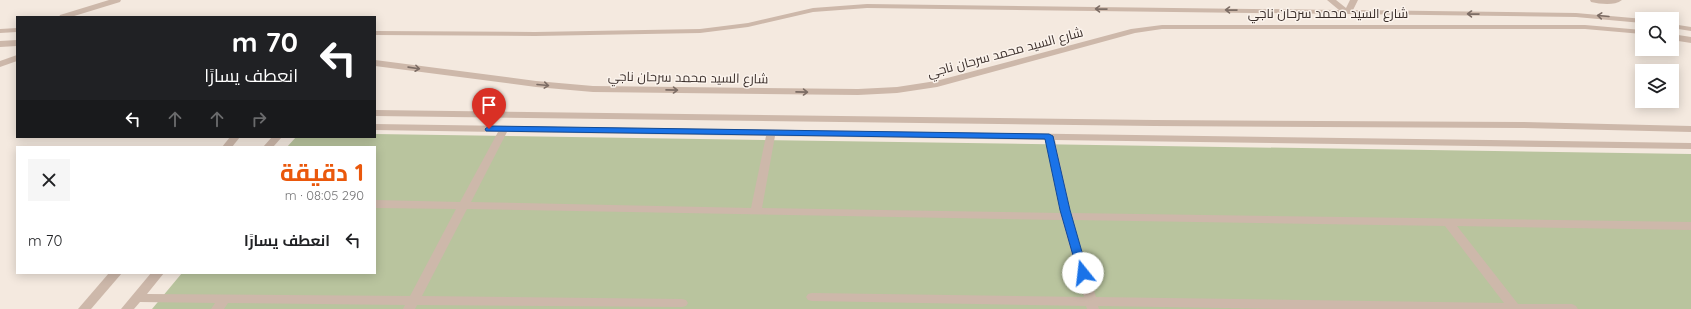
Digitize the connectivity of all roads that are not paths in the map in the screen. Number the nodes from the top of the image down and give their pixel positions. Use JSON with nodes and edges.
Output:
{"nodes":[{"id":1,"x":117,"y":0,"type":"edge"},
{"id":2,"x":1331,"y":0,"type":"edge"},
{"id":3,"x":1354,"y":0,"type":"edge"},
{"id":4,"x":1594,"y":0,"type":"edge"},
{"id":5,"x":1618,"y":0,"type":"edge"},
{"id":6,"x":867,"y":3,"type":"edge"},
{"id":7,"x":1347,"y":12,"type":"junction"},
{"id":8,"x":66,"y":16,"type":"edge"},
{"id":9,"x":1635,"y":20,"type":"edge"},
{"id":10,"x":1358,"y":26,"type":"junction"},
{"id":11,"x":1679,"y":27,"type":"edge"},
{"id":12,"x":1691,"y":29,"type":"edge"},
{"id":13,"x":16,"y":30,"type":"edge"},
{"id":14,"x":0,"y":31,"type":"edge"},
{"id":15,"x":1635,"y":31,"type":"edge"},
{"id":16,"x":376,"y":33,"type":"edge"},
{"id":17,"x":1679,"y":38,"type":"edge"},
{"id":18,"x":1691,"y":40,"type":"edge"},
{"id":19,"x":16,"y":43,"type":"edge"},
{"id":20,"x":0,"y":44,"type":"edge"},
{"id":21,"x":16,"y":58,"type":"edge"},
{"id":22,"x":376,"y":63,"type":"edge"},
{"id":23,"x":0,"y":64,"type":"edge"},
{"id":24,"x":376,"y":113,"type":"edge"},
{"id":25,"x":1154,"y":123,"type":"junction"},
{"id":26,"x":376,"y":127,"type":"edge"},
{"id":27,"x":1691,"y":128,"type":"edge"},
{"id":28,"x":504,"y":129,"type":"junction"},
{"id":29,"x":771,"y":133,"type":"junction"},
{"id":30,"x":1049,"y":136,"type":"junction"},
{"id":31,"x":234,"y":138,"type":"edge"},
{"id":32,"x":276,"y":138,"type":"edge"},
{"id":33,"x":1161,"y":138,"type":"junction"},
{"id":34,"x":227,"y":146,"type":"edge"},
{"id":35,"x":269,"y":146,"type":"edge"},
{"id":36,"x":1691,"y":146,"type":"edge"},
{"id":37,"x":376,"y":204,"type":"edge"},
{"id":38,"x":463,"y":206,"type":"junction"},
{"id":39,"x":756,"y":212,"type":"junction"},
{"id":40,"x":1067,"y":217,"type":"junction"},
{"id":41,"x":1448,"y":222,"type":"junction"},
{"id":42,"x":1691,"y":226,"type":"edge"},
{"id":43,"x":115,"y":274,"type":"edge"},
{"id":44,"x":157,"y":274,"type":"edge"},
{"id":45,"x":812,"y":297,"type":"dead end"},
{"id":46,"x":137,"y":298,"type":"junction"},
{"id":47,"x":225,"y":299,"type":"junction"},
{"id":48,"x":682,"y":303,"type":"dead end"},
{"id":49,"x":411,"y":304,"type":"edge"},
{"id":50,"x":559,"y":305,"type":"edge"},
{"id":51,"x":1092,"y":305,"type":"edge"},
{"id":52,"x":84,"y":309,"type":"edge"},
{"id":53,"x":127,"y":309,"type":"edge"},
{"id":54,"x":217,"y":309,"type":"edge"},
{"id":55,"x":1515,"y":309,"type":"edge"},
{"id":56,"x":1572,"y":309,"type":"edge"}],
"edges":[{"from":1,"to":8,"type":"street"},
{"from":2,"to":7,"type":"street"},
{"from":3,"to":7,"type":"street"},
{"from":4,"to":5,"type":"street"},
{"from":7,"to":6,"type":"street","name":"شارع السيد محمد سرحان ناجي","one_way":true},
{"from":6,"to":16,"type":"street","name":"شارع السيد محمد سرحان ناجي"},
{"from":9,"to":7,"type":"street","name":"شارع السيد محمد سرحان ناجي","one_way":true},
{"from":7,"to":10,"type":"street"},
{"from":10,"to":15,"type":"street","name":"شارع السيد محمد سرحان ناجي"},
{"from":22,"to":10,"type":"street","name":"شارع السيد محمد سرحان ناجي","one_way":true},
{"from":11,"to":12,"type":"street"},
{"from":13,"to":14,"type":"street"},
{"from":17,"to":18,"type":"street"},
{"from":19,"to":20,"type":"street"},
{"from":21,"to":23,"type":"street"},
{"from":24,"to":25,"type":"street"},
{"from":25,"to":27,"type":"street"},
{"from":25,"to":33,"type":"street"},
{"from":26,"to":28,"type":"street"},
{"from":28,"to":29,"type":"street"},
{"from":28,"to":38,"type":"street"},
{"from":29,"to":30,"type":"street"},
{"from":29,"to":39,"type":"street"},
{"from":30,"to":33,"type":"street"},
{"from":30,"to":40,"type":"street"},
{"from":31,"to":34,"type":"street"},
{"from":32,"to":35,"type":"street"},
{"from":33,"to":36,"type":"street"},
{"from":37,"to":38,"type":"street"},
{"from":38,"to":39,"type":"street"},
{"from":38,"to":49,"type":"street"},
{"from":39,"to":40,"type":"street"},
{"from":40,"to":41,"type":"street"},
{"from":40,"to":51,"type":"street"},
{"from":41,"to":42,"type":"street"},
{"from":41,"to":55,"type":"street"},
{"from":43,"to":52,"type":"street"},
{"from":44,"to":46,"type":"street"},
{"from":45,"to":51,"type":"street"},
{"from":46,"to":47,"type":"street"},
{"from":46,"to":53,"type":"street"},
{"from":47,"to":49,"type":"street"},
{"from":47,"to":54,"type":"street"},
{"from":48,"to":50,"type":"street"},
{"from":49,"to":50,"type":"street"},
{"from":51,"to":55,"type":"street"},
{"from":55,"to":56,"type":"street"}]}
